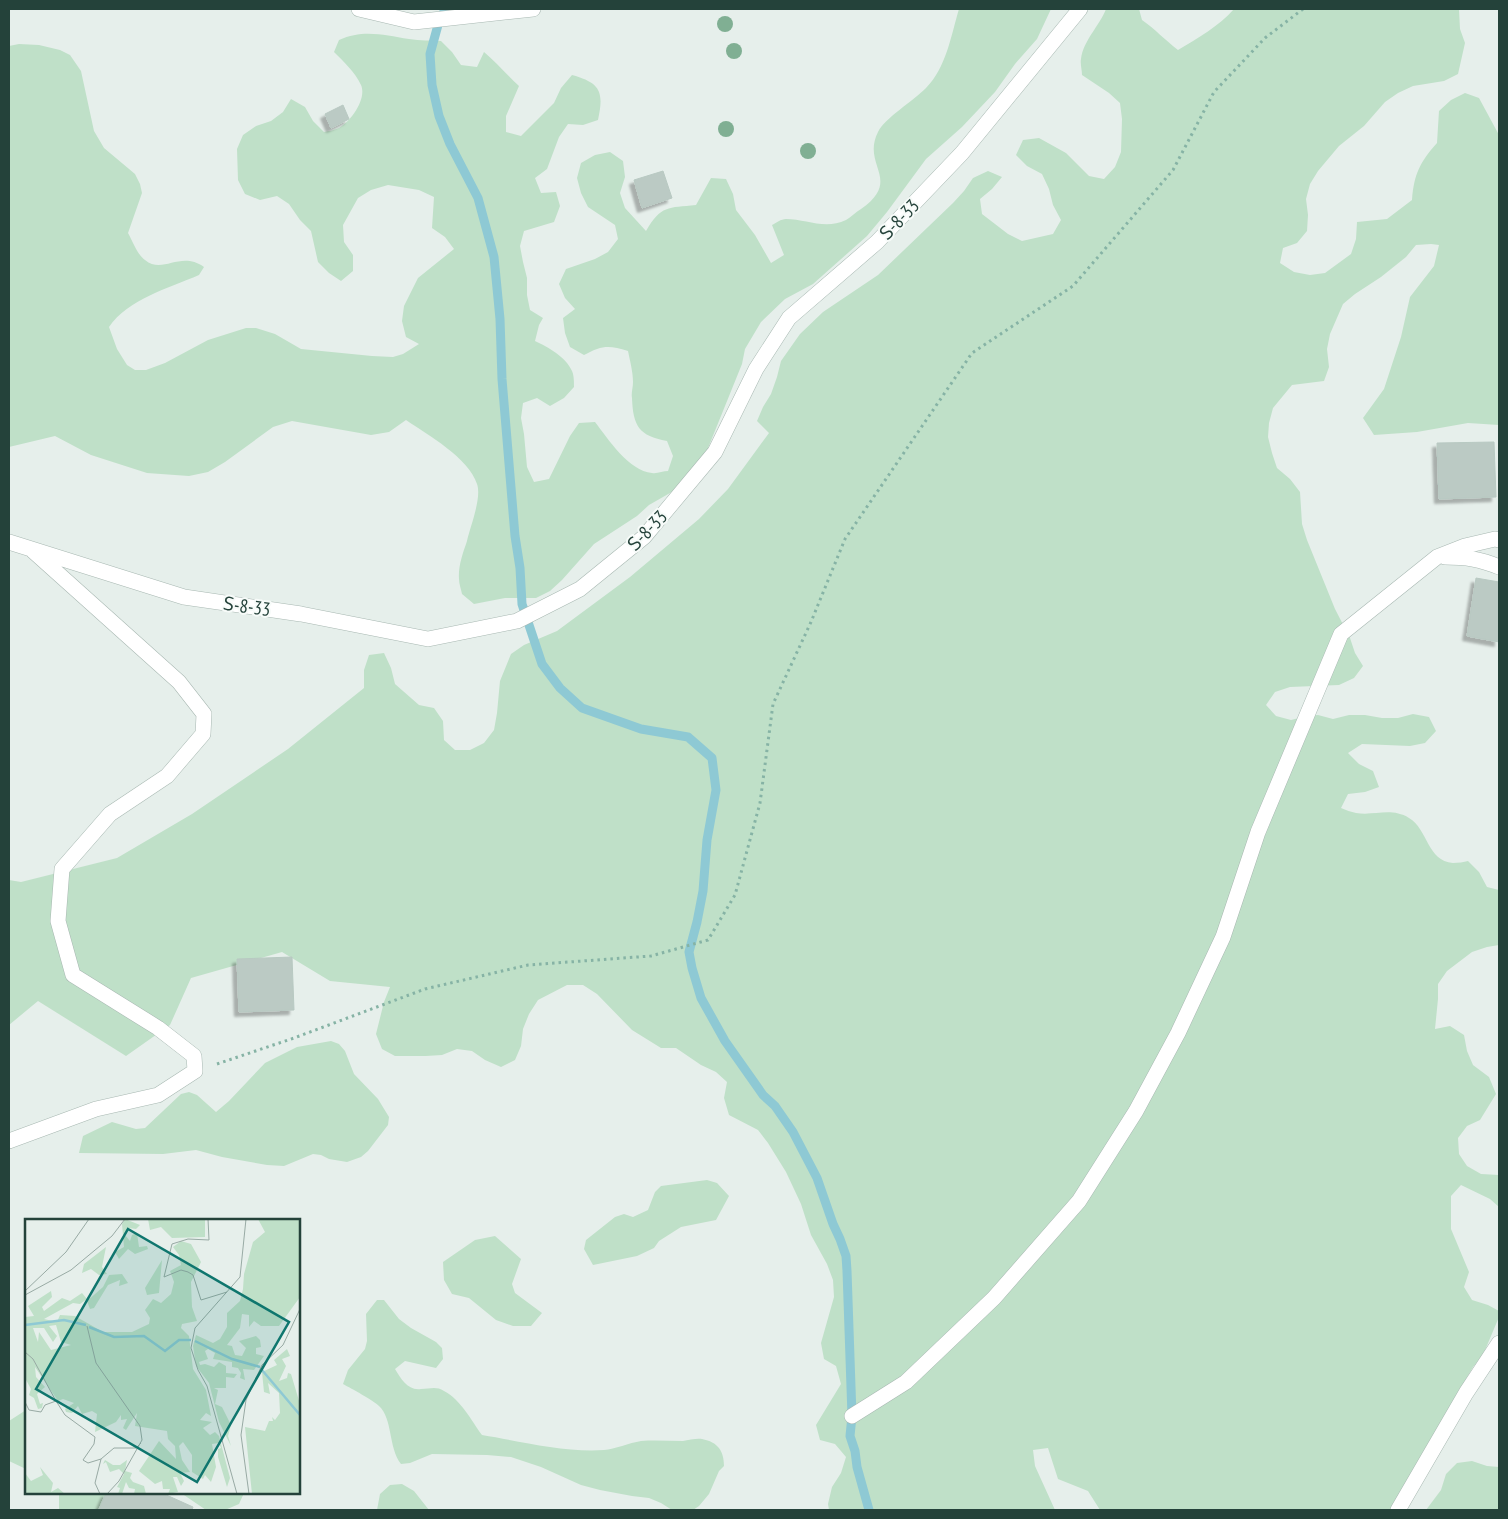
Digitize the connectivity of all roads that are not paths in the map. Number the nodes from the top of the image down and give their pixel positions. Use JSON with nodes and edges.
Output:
{"nodes":[{"id":1,"x":359,"y":9,"type":"edge"},
{"id":2,"x":533,"y":9,"type":"edge"},
{"id":3,"x":1080,"y":9,"type":"edge"},
{"id":4,"x":1499,"y":540,"type":"edge"},
{"id":5,"x":9,"y":542,"type":"edge"},
{"id":6,"x":28,"y":548,"type":"junction"},
{"id":7,"x":1437,"y":557,"type":"junction"},
{"id":8,"x":1499,"y":567,"type":"edge"},
{"id":9,"x":9,"y":1141,"type":"edge"},
{"id":10,"x":1499,"y":1343,"type":"edge"},
{"id":11,"x":852,"y":1416,"type":"dead end"},
{"id":12,"x":1398,"y":1510,"type":"edge"}],
"edges":[{"from":1,"to":2,"type":"street"},
{"from":3,"to":6,"type":"street","name":"Տ-8-33","number":"Տ-8-33"},
{"from":4,"to":7,"type":"street"},
{"from":5,"to":6,"type":"street","name":"Տ-8-33","number":"Տ-8-33"},
{"from":6,"to":9,"type":"street"},
{"from":7,"to":8,"type":"street"},
{"from":7,"to":11,"type":"street"},
{"from":10,"to":12,"type":"street"}]}
